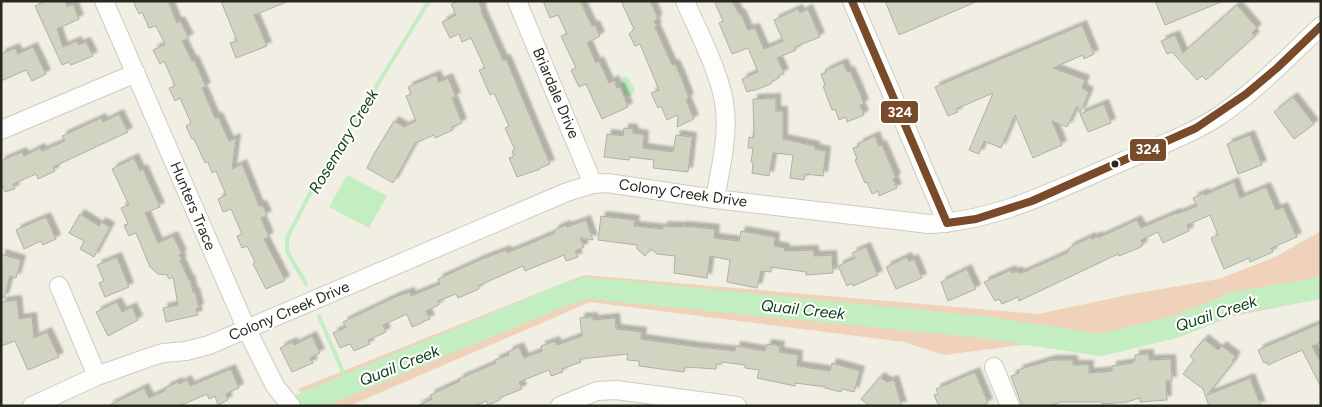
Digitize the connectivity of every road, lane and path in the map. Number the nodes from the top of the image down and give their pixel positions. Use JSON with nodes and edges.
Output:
{"nodes":[{"id":1,"x":104,"y":1,"type":"edge"},
{"id":2,"x":517,"y":1,"type":"edge"},
{"id":3,"x":685,"y":1,"type":"edge"},
{"id":4,"x":852,"y":1,"type":"edge"},
{"id":5,"x":1321,"y":26,"type":"edge"},
{"id":6,"x":136,"y":73,"type":"junction"},
{"id":7,"x":1,"y":130,"type":"edge"},
{"id":8,"x":593,"y":184,"type":"junction"},
{"id":9,"x":715,"y":199,"type":"junction"},
{"id":10,"x":947,"y":223,"type":"junction"},
{"id":11,"x":59,"y":286,"type":"dead end"},
{"id":12,"x":247,"y":330,"type":"junction"},
{"id":13,"x":994,"y":367,"type":"dead end"},
{"id":14,"x":97,"y":376,"type":"junction"},
{"id":15,"x":709,"y":404,"type":"edge"},
{"id":16,"x":32,"y":406,"type":"edge"},
{"id":17,"x":291,"y":406,"type":"edge"},
{"id":18,"x":560,"y":406,"type":"edge"},
{"id":19,"x":737,"y":406,"type":"edge"},
{"id":20,"x":1010,"y":406,"type":"edge"}],
"edges":[{"from":1,"to":6,"type":"street","name":"Hunters Trace"},
{"from":2,"to":8,"type":"street","name":"Briardale Drive"},
{"from":3,"to":9,"type":"street"},
{"from":4,"to":10,"type":"street"},
{"from":5,"to":10,"type":"street","name":"Colony Creek Drive"},
{"from":6,"to":7,"type":"street"},
{"from":6,"to":12,"type":"street","name":"Hunters Trace"},
{"from":8,"to":9,"type":"street","name":"Colony Creek Drive"},
{"from":8,"to":12,"type":"street","name":"Colony Creek Drive"},
{"from":9,"to":10,"type":"street","name":"Colony Creek Drive"},
{"from":11,"to":14,"type":"street"},
{"from":12,"to":14,"type":"street","name":"Colony Creek Drive"},
{"from":12,"to":17,"type":"street","name":"Hunters Trace"},
{"from":13,"to":20,"type":"street"},
{"from":14,"to":16,"type":"street","name":"Colony Creek Drive"},
{"from":15,"to":18,"type":"street"},
{"from":15,"to":19,"type":"street"}]}
